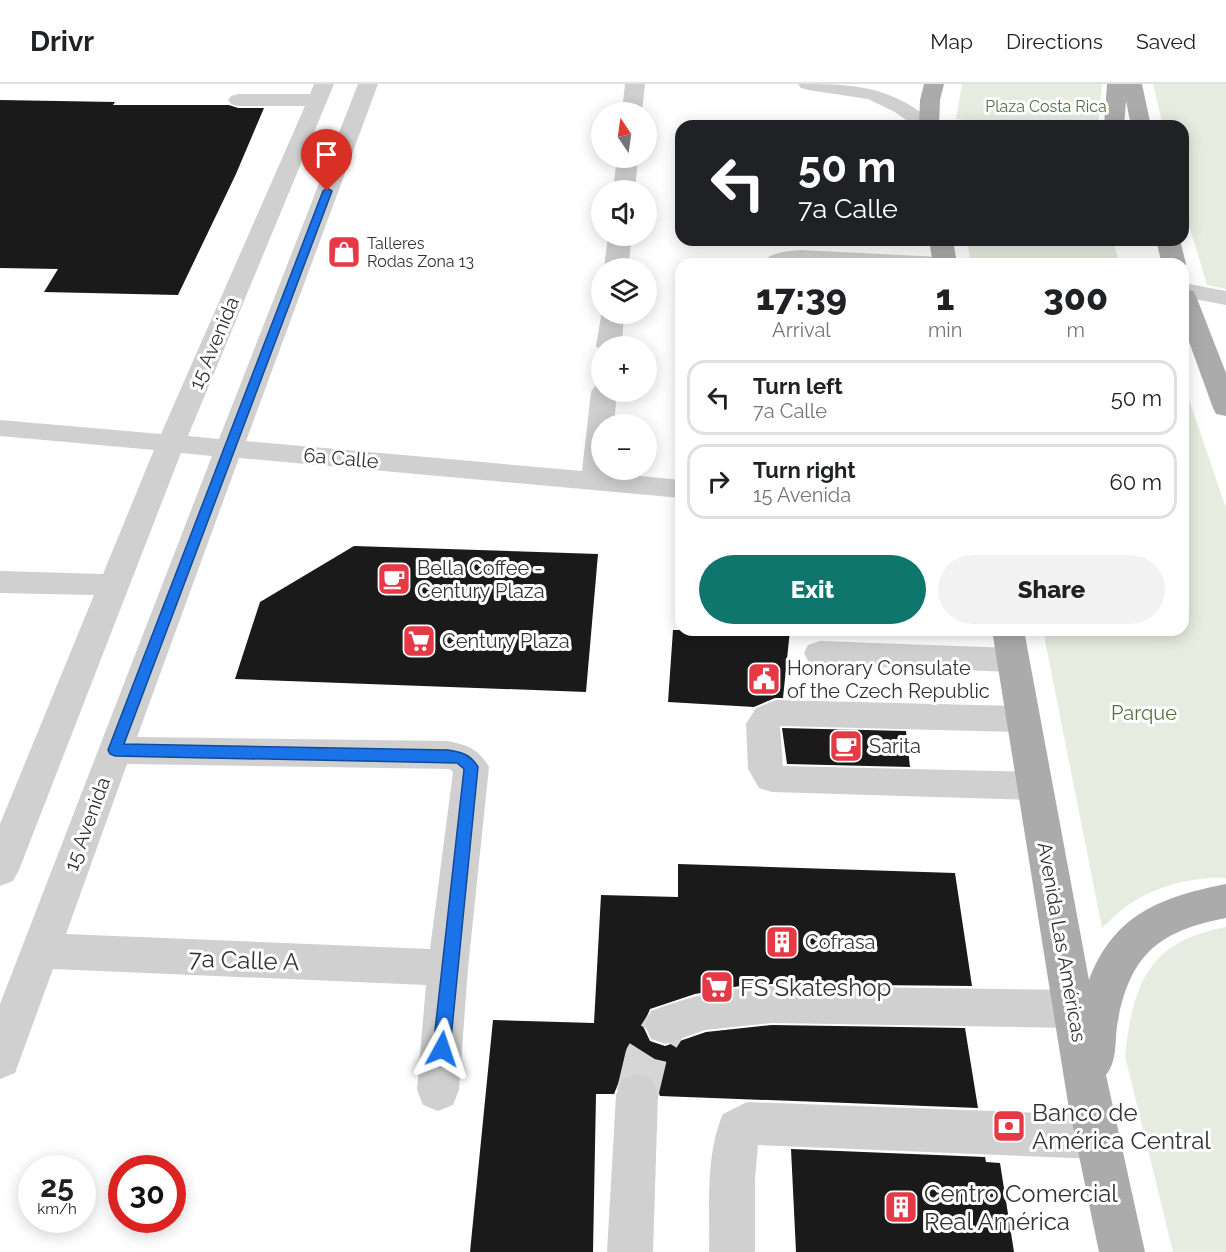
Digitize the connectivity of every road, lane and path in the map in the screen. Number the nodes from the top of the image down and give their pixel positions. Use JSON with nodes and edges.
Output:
{"nodes":[{"id":1,"x":368,"y":84,"type":"edge"},
{"id":2,"x":634,"y":84,"type":"edge"},
{"id":3,"x":808,"y":84,"type":"edge"},
{"id":4,"x":892,"y":84,"type":"edge"},
{"id":5,"x":1117,"y":84,"type":"edge"},
{"id":6,"x":1132,"y":84,"type":"edge"},
{"id":7,"x":936,"y":90,"type":"edge"},
{"id":8,"x":321,"y":92,"type":"edge"},
{"id":9,"x":873,"y":94,"type":"junction"},
{"id":10,"x":238,"y":100,"type":"dead end"},
{"id":11,"x":633,"y":102,"type":"edge"},
{"id":12,"x":920,"y":120,"type":"edge"},
{"id":13,"x":930,"y":120,"type":"edge"},
{"id":14,"x":940,"y":120,"type":"edge"},
{"id":15,"x":1114,"y":120,"type":"edge"},
{"id":16,"x":1140,"y":120,"type":"edge"},
{"id":17,"x":788,"y":258,"type":"edge"},
{"id":18,"x":836,"y":258,"type":"edge"},
{"id":19,"x":1189,"y":291,"type":"edge"},
{"id":20,"x":1226,"y":298,"type":"edge"},
{"id":21,"x":1189,"y":309,"type":"edge"},
{"id":22,"x":603,"y":402,"type":"edge"},
{"id":23,"x":1226,"y":408,"type":"edge"},
{"id":24,"x":0,"y":428,"type":"edge"},
{"id":25,"x":171,"y":443,"type":"junction"},
{"id":26,"x":230,"y":448,"type":"junction"},
{"id":27,"x":595,"y":482,"type":"junction"},
{"id":28,"x":675,"y":489,"type":"edge"},
{"id":29,"x":0,"y":582,"type":"edge"},
{"id":30,"x":116,"y":585,"type":"junction"},
{"id":31,"x":1010,"y":645,"type":"edge"},
{"id":32,"x":820,"y":653,"type":"dead end"},
{"id":33,"x":1023,"y":719,"type":"junction"},
{"id":34,"x":115,"y":750,"type":"junction"},
{"id":35,"x":1035,"y":786,"type":"junction"},
{"id":36,"x":2,"y":862,"type":"edge"},
{"id":37,"x":1226,"y":901,"type":"edge"},
{"id":38,"x":40,"y":951,"type":"junction"},
{"id":39,"x":448,"y":968,"type":"junction"},
{"id":40,"x":1074,"y":1009,"type":"junction"},
{"id":41,"x":666,"y":1025,"type":"tunnel mouth"},
{"id":42,"x":0,"y":1059,"type":"edge"},
{"id":43,"x":438,"y":1090,"type":"dead end"},
{"id":44,"x":636,"y":1108,"type":"tunnel mouth"},
{"id":45,"x":1093,"y":1120,"type":"junction"},
{"id":46,"x":630,"y":1252,"type":"edge"},
{"id":47,"x":732,"y":1252,"type":"edge"},
{"id":48,"x":1122,"y":1252,"type":"edge"}],
"edges":[{"from":1,"to":26,"type":"street","name":"15 Avenida"},
{"from":2,"to":11,"type":"street"},
{"from":3,"to":9,"type":"street"},
{"from":4,"to":9,"type":"street"},
{"from":5,"to":15,"type":"main road"},
{"from":6,"to":16,"type":"main road"},
{"from":7,"to":13,"type":"main road"},
{"from":7,"to":14,"type":"main road"},
{"from":8,"to":10,"type":"street"},
{"from":8,"to":25,"type":"street","name":"15 Avenida"},
{"from":9,"to":12,"type":"street"},
{"from":17,"to":18,"type":"street"},
{"from":19,"to":20,"type":"street"},
{"from":21,"to":23,"type":"main road"},
{"from":22,"to":27,"type":"street"},
{"from":24,"to":25,"type":"street","name":"6a Calle"},
{"from":25,"to":26,"type":"street","name":"6a Calle"},
{"from":25,"to":30,"type":"street","name":"15 Avenida"},
{"from":26,"to":27,"type":"street","name":"6a Calle"},
{"from":26,"to":34,"type":"street","name":"15 Avenida"},
{"from":27,"to":28,"type":"street","name":"6a Calle"},
{"from":29,"to":30,"type":"street"},
{"from":30,"to":36,"type":"street","name":"15 Avenida"},
{"from":31,"to":32,"type":"street"},
{"from":31,"to":33,"type":"main road","name":"Avenida Las Américas"},
{"from":33,"to":35,"type":"main road","name":"Avenida Las Américas"},
{"from":33,"to":35,"type":"street"},
{"from":34,"to":38,"type":"street","name":"15 Avenida"},
{"from":34,"to":39,"type":"street"},
{"from":35,"to":40,"type":"main road","name":"Avenida Las Américas"},
{"from":37,"to":45,"type":"main road"},
{"from":38,"to":39,"type":"street","name":"7a Calle A"},
{"from":38,"to":42,"type":"street","name":"15 Avenida"},
{"from":39,"to":43,"type":"street"},
{"from":40,"to":41,"type":"street"},
{"from":40,"to":45,"type":"main road","name":"Avenida Las Américas"},
{"from":44,"to":46,"type":"street"},
{"from":45,"to":47,"type":"street"},
{"from":45,"to":48,"type":"main road","name":"Avenida Las Américas"}]}
